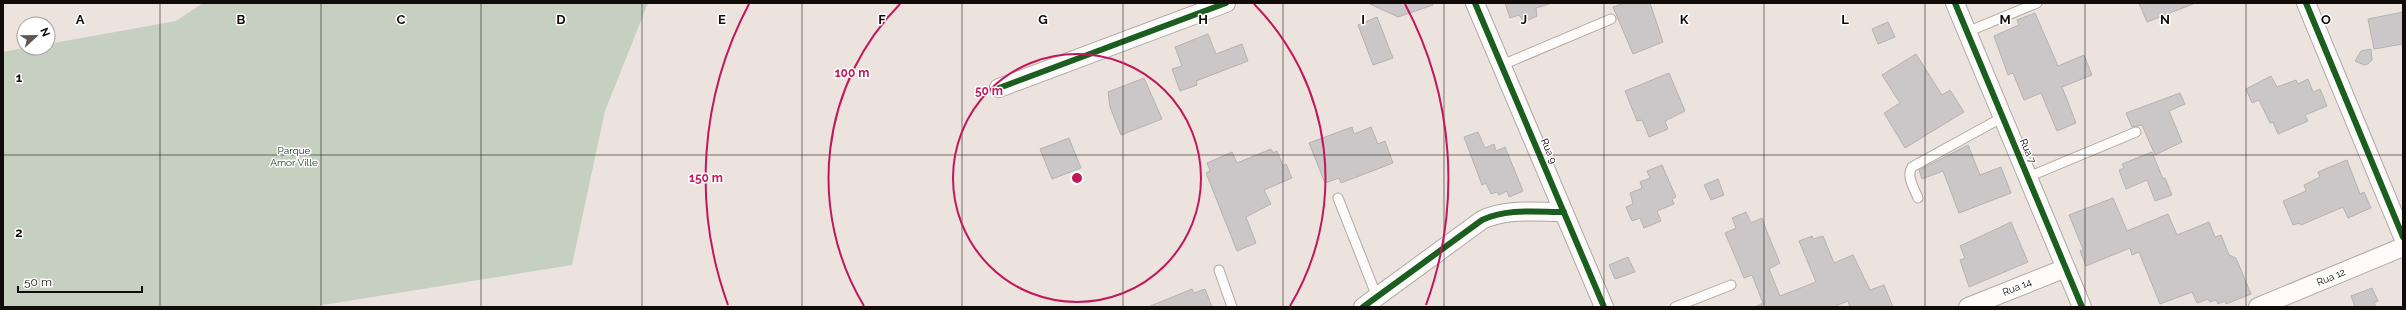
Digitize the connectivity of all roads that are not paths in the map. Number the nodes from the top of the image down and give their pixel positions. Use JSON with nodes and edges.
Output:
{"nodes":[{"id":1,"x":1226,"y":3,"type":"edge"},
{"id":2,"x":1475,"y":3,"type":"edge"},
{"id":3,"x":1955,"y":3,"type":"edge"},
{"id":4,"x":2037,"y":3,"type":"edge"},
{"id":5,"x":2306,"y":3,"type":"edge"},
{"id":6,"x":1611,"y":19,"type":"dead end"},
{"id":7,"x":1967,"y":32,"type":"junction"},
{"id":8,"x":1502,"y":65,"type":"junction"},
{"id":9,"x":999,"y":88,"type":"dead end"},
{"id":10,"x":2003,"y":117,"type":"junction"},
{"id":11,"x":2136,"y":132,"type":"dead end"},
{"id":12,"x":2028,"y":177,"type":"junction"},
{"id":13,"x":1338,"y":198,"type":"dead end"},
{"id":14,"x":1918,"y":198,"type":"dead end"},
{"id":15,"x":1564,"y":212,"type":"junction"},
{"id":16,"x":2403,"y":236,"type":"edge"},
{"id":17,"x":2403,"y":247,"type":"edge"},
{"id":18,"x":2066,"y":268,"type":"junction"},
{"id":19,"x":1219,"y":270,"type":"dead end"},
{"id":20,"x":1731,"y":285,"type":"dead end"},
{"id":21,"x":1370,"y":302,"type":"edge"},
{"id":22,"x":1232,"y":307,"type":"edge"},
{"id":23,"x":1604,"y":307,"type":"edge"},
{"id":24,"x":1675,"y":307,"type":"edge"},
{"id":25,"x":1968,"y":307,"type":"edge"},
{"id":26,"x":2082,"y":307,"type":"edge"},
{"id":27,"x":2258,"y":307,"type":"edge"}],
"edges":[{"from":1,"to":9,"type":"street"},
{"from":2,"to":8,"type":"street","name":"Rua 9"},
{"from":3,"to":7,"type":"street","name":"Rua 7"},
{"from":4,"to":7,"type":"lane"},
{"from":5,"to":16,"type":"street"},
{"from":6,"to":8,"type":"lane"},
{"from":7,"to":10,"type":"street","name":"Rua 7"},
{"from":8,"to":15,"type":"street","name":"Rua 9"},
{"from":10,"to":12,"type":"street","name":"Rua 7"},
{"from":10,"to":14,"type":"lane"},
{"from":11,"to":12,"type":"lane"},
{"from":12,"to":18,"type":"street","name":"Rua 7"},
{"from":13,"to":21,"type":"lane"},
{"from":15,"to":21,"type":"street"},
{"from":15,"to":23,"type":"street","name":"Rua 9"},
{"from":17,"to":27,"type":"street","name":"Rua 12"},
{"from":18,"to":25,"type":"street","name":"Rua 14"},
{"from":18,"to":26,"type":"street","name":"Rua 7"},
{"from":19,"to":22,"type":"lane"},
{"from":20,"to":24,"type":"lane"}]}
